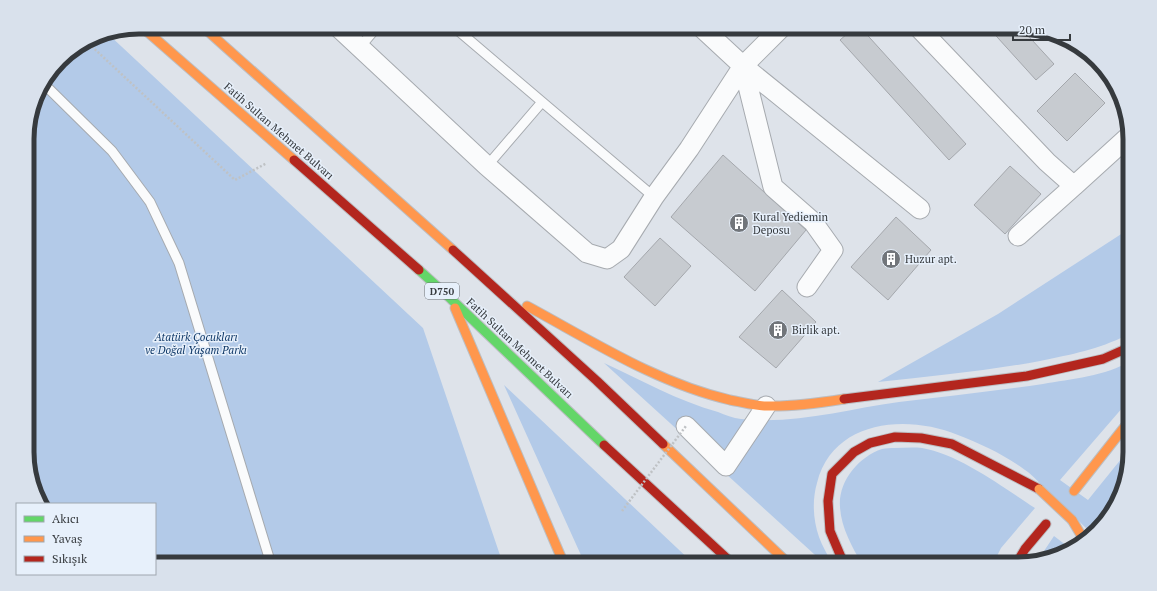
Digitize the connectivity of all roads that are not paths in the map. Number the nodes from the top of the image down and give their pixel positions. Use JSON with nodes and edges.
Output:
{"nodes":[{"id":1,"x":150,"y":34,"type":"edge"},
{"id":2,"x":211,"y":34,"type":"edge"},
{"id":3,"x":346,"y":34,"type":"edge"},
{"id":4,"x":371,"y":34,"type":"edge"},
{"id":5,"x":462,"y":34,"type":"edge"},
{"id":6,"x":709,"y":34,"type":"edge"},
{"id":7,"x":775,"y":34,"type":"edge"},
{"id":8,"x":925,"y":34,"type":"edge"},
{"id":9,"x":360,"y":47,"type":"junction"},
{"id":10,"x":743,"y":66,"type":"junction"},
{"id":11,"x":47,"y":87,"type":"edge"},
{"id":12,"x":542,"y":102,"type":"junction"},
{"id":13,"x":1123,"y":141,"type":"edge"},
{"id":14,"x":487,"y":166,"type":"junction"},
{"id":15,"x":1074,"y":186,"type":"junction"},
{"id":16,"x":654,"y":197,"type":"junction"},
{"id":17,"x":920,"y":209,"type":"dead end"},
{"id":18,"x":1018,"y":236,"type":"dead end"},
{"id":19,"x":807,"y":287,"type":"dead end"},
{"id":20,"x":497,"y":289,"type":"junction"},
{"id":21,"x":451,"y":300,"type":"junction"},
{"id":22,"x":1123,"y":351,"type":"edge"},
{"id":23,"x":766,"y":406,"type":"junction"},
{"id":24,"x":686,"y":426,"type":"road end"},
{"id":25,"x":1123,"y":429,"type":"edge"},
{"id":26,"x":1074,"y":491,"type":"dead end"},
{"id":27,"x":1046,"y":524,"type":"dead end"},
{"id":28,"x":1081,"y":536,"type":"edge"},
{"id":29,"x":269,"y":557,"type":"edge"},
{"id":30,"x":561,"y":557,"type":"edge"},
{"id":31,"x":725,"y":557,"type":"edge"},
{"id":32,"x":782,"y":557,"type":"edge"},
{"id":33,"x":841,"y":557,"type":"edge"},
{"id":34,"x":1020,"y":557,"type":"edge"}],
"edges":[{"from":1,"to":21,"type":"main road","name":"Fatih Sultan Mehmet Bulvarı","number":"D750"},
{"from":2,"to":20,"type":"main road"},
{"from":3,"to":9,"type":"street"},
{"from":4,"to":9,"type":"lane"},
{"from":5,"to":12,"type":"lane"},
{"from":6,"to":10,"type":"street"},
{"from":7,"to":10,"type":"street"},
{"from":8,"to":15,"type":"street"},
{"from":9,"to":14,"type":"street"},
{"from":10,"to":16,"type":"street"},
{"from":10,"to":17,"type":"street"},
{"from":10,"to":19,"type":"street"},
{"from":11,"to":29,"type":"lane"},
{"from":12,"to":14,"type":"lane"},
{"from":12,"to":16,"type":"lane"},
{"from":13,"to":15,"type":"street"},
{"from":14,"to":16,"type":"street"},
{"from":15,"to":18,"type":"street"},
{"from":20,"to":23,"type":"main road"},
{"from":20,"to":32,"type":"main road"},
{"from":21,"to":30,"type":"main road"},
{"from":21,"to":31,"type":"main road","name":"Fatih Sultan Mehmet Bulvarı","number":"D750"},
{"from":22,"to":23,"type":"main road"},
{"from":23,"to":24,"type":"street"},
{"from":25,"to":26,"type":"main road"},
{"from":27,"to":34,"type":"main road"},
{"from":28,"to":33,"type":"main road","bridge":true}]}
